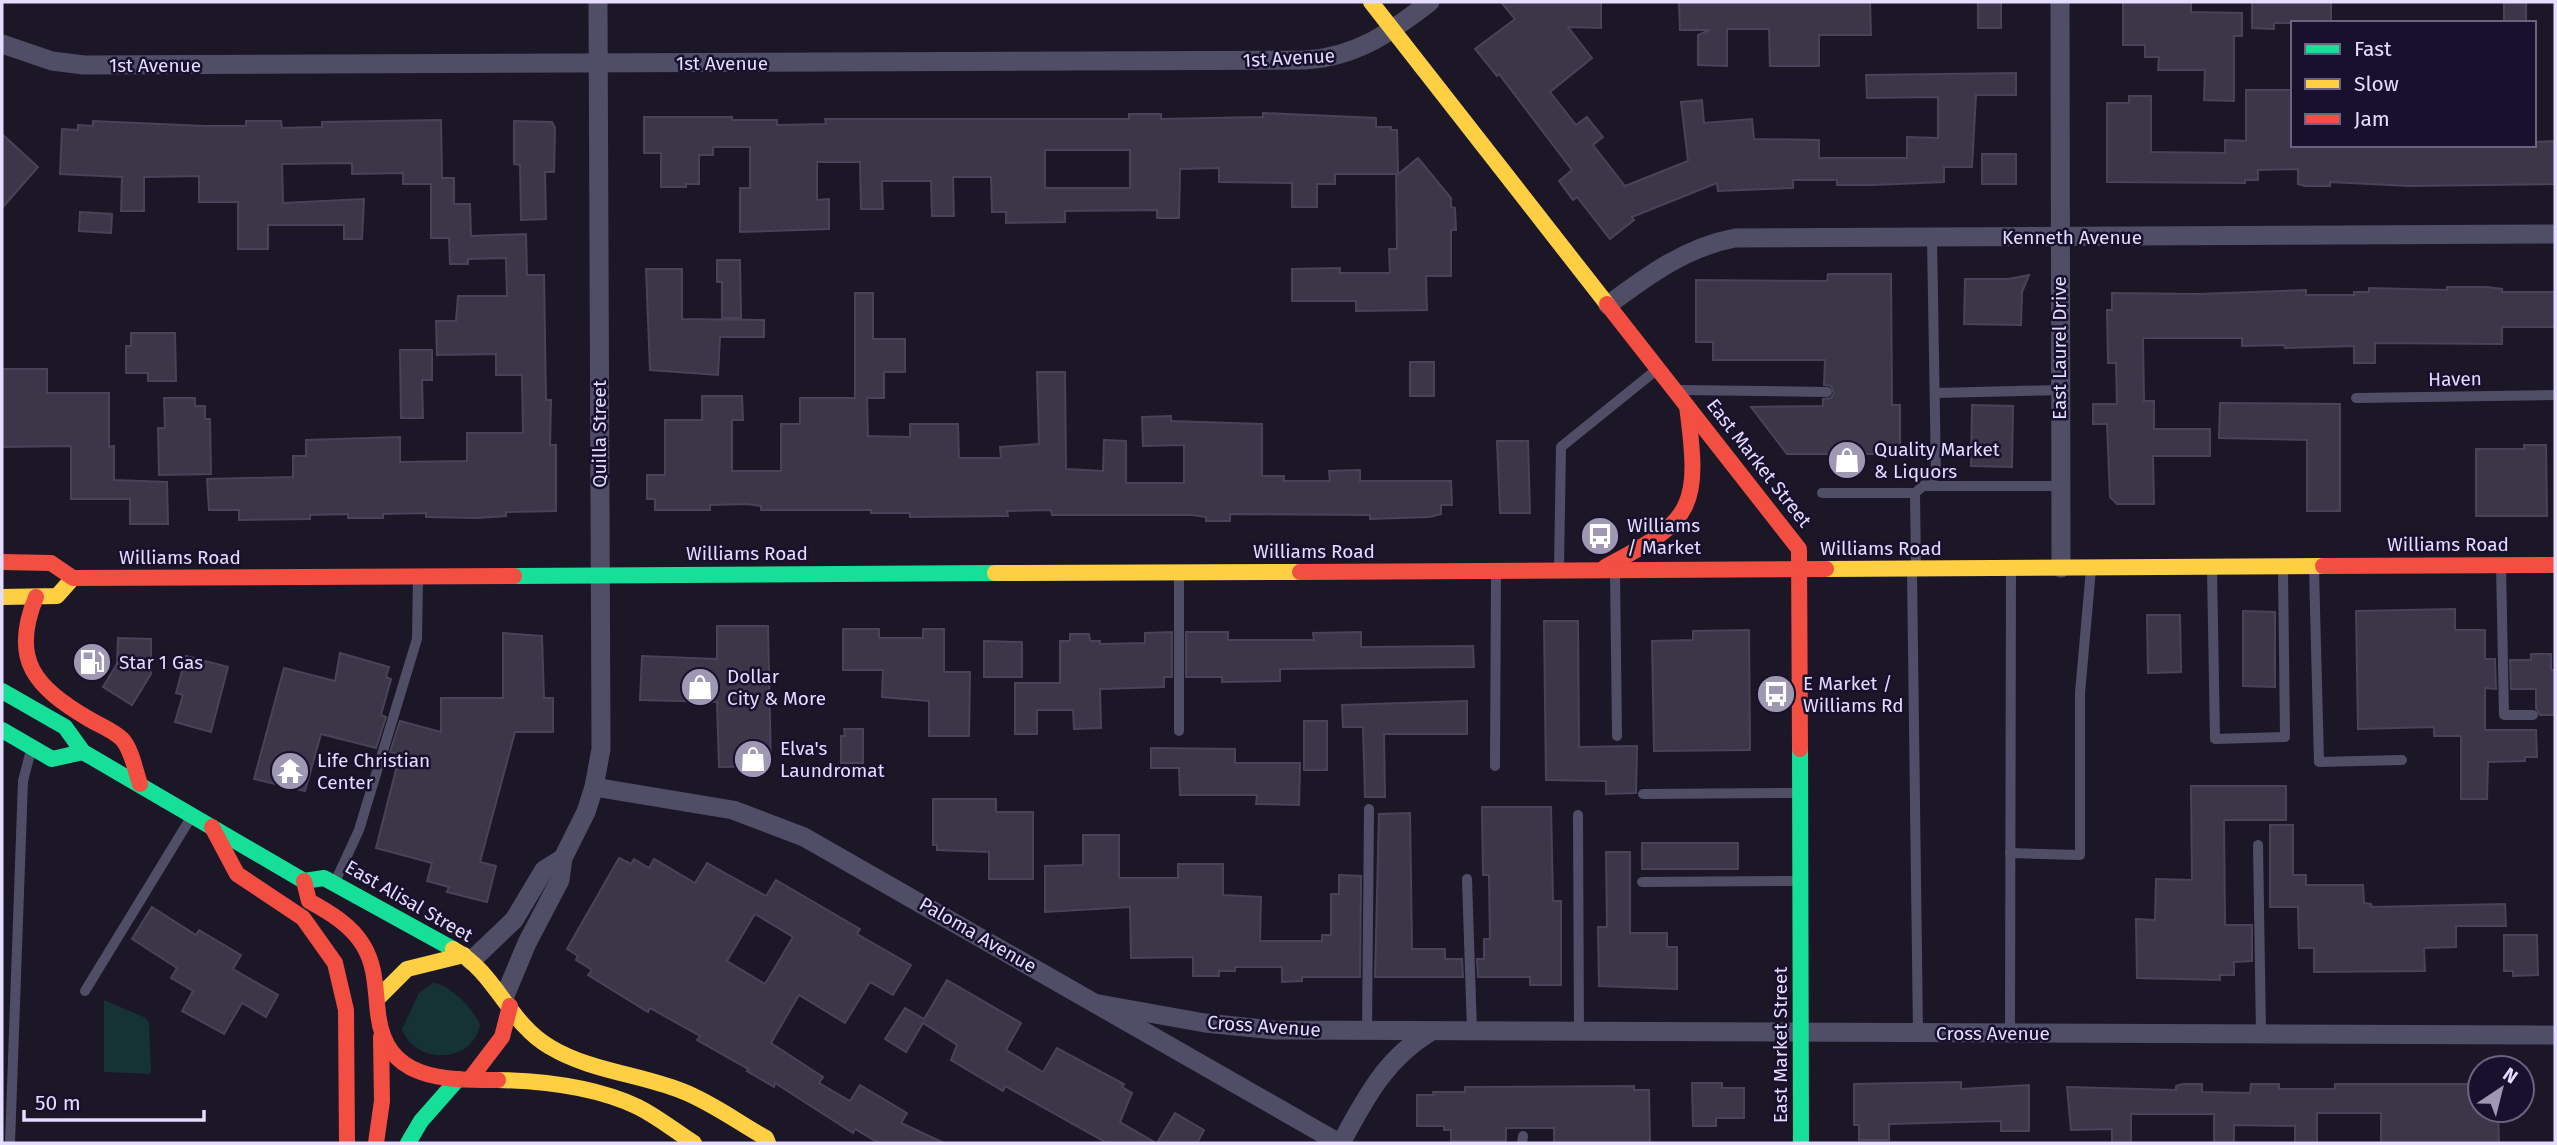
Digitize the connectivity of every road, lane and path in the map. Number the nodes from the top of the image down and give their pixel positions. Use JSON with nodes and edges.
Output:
{"nodes":[{"id":1,"x":598,"y":2,"type":"edge"},
{"id":2,"x":1371,"y":2,"type":"edge"},
{"id":3,"x":1430,"y":2,"type":"edge"},
{"id":4,"x":2060,"y":2,"type":"edge"},
{"id":5,"x":1393,"y":30,"type":"junction"},
{"id":6,"x":2,"y":44,"type":"edge"},
{"id":7,"x":598,"y":63,"type":"junction"},
{"id":8,"x":2555,"y":233,"type":"edge"},
{"id":9,"x":2059,"y":237,"type":"junction"},
{"id":10,"x":1932,"y":238,"type":"junction"},
{"id":11,"x":1608,"y":305,"type":"junction"},
{"id":12,"x":1658,"y":368,"type":"junction"},
{"id":13,"x":1675,"y":390,"type":"junction"},
{"id":14,"x":2060,"y":390,"type":"junction"},
{"id":15,"x":1827,"y":392,"type":"dead end"},
{"id":16,"x":1935,"y":393,"type":"junction"},
{"id":17,"x":2555,"y":395,"type":"edge"},
{"id":18,"x":2356,"y":398,"type":"dead end"},
{"id":19,"x":1687,"y":406,"type":"junction"},
{"id":20,"x":1923,"y":486,"type":"junction"},
{"id":21,"x":2060,"y":486,"type":"junction"},
{"id":22,"x":1822,"y":493,"type":"dead end"},
{"id":23,"x":1914,"y":493,"type":"junction"},
{"id":24,"x":2,"y":562,"type":"edge"},
{"id":25,"x":2283,"y":565,"type":"junction"},
{"id":26,"x":2314,"y":565,"type":"junction"},
{"id":27,"x":2501,"y":565,"type":"junction"},
{"id":28,"x":2555,"y":565,"type":"edge"},
{"id":29,"x":2212,"y":566,"type":"junction"},
{"id":30,"x":2011,"y":568,"type":"junction"},
{"id":31,"x":2061,"y":568,"type":"junction"},
{"id":32,"x":2091,"y":568,"type":"junction"},
{"id":33,"x":1914,"y":569,"type":"junction"},
{"id":34,"x":1597,"y":570,"type":"junction"},
{"id":35,"x":1615,"y":570,"type":"junction"},
{"id":36,"x":1800,"y":570,"type":"junction"},
{"id":37,"x":1496,"y":571,"type":"junction"},
{"id":38,"x":1559,"y":571,"type":"junction"},
{"id":39,"x":1179,"y":572,"type":"junction"},
{"id":40,"x":599,"y":574,"type":"junction"},
{"id":41,"x":73,"y":578,"type":"junction"},
{"id":42,"x":418,"y":578,"type":"junction"},
{"id":43,"x":2,"y":597,"type":"edge"},
{"id":44,"x":36,"y":597,"type":"junction"},
{"id":45,"x":10,"y":627,"type":"dead end"},
{"id":46,"x":17,"y":675,"type":"dead end"},
{"id":47,"x":2,"y":691,"type":"edge"},
{"id":48,"x":2533,"y":715,"type":"dead end"},
{"id":49,"x":2,"y":730,"type":"edge"},
{"id":50,"x":1179,"y":731,"type":"dead end"},
{"id":51,"x":1617,"y":736,"type":"dead end"},
{"id":52,"x":32,"y":747,"type":"junction"},
{"id":53,"x":83,"y":752,"type":"junction"},
{"id":54,"x":2403,"y":760,"type":"dead end"},
{"id":55,"x":1495,"y":766,"type":"dead end"},
{"id":56,"x":140,"y":784,"type":"junction"},
{"id":57,"x":594,"y":787,"type":"junction"},
{"id":58,"x":1798,"y":793,"type":"junction"},
{"id":59,"x":1643,"y":794,"type":"dead end"},
{"id":60,"x":1369,"y":808,"type":"dead end"},
{"id":61,"x":192,"y":815,"type":"junction"},
{"id":62,"x":1578,"y":815,"type":"dead end"},
{"id":63,"x":212,"y":827,"type":"junction"},
{"id":64,"x":2258,"y":845,"type":"dead end"},
{"id":65,"x":2010,"y":853,"type":"junction"},
{"id":66,"x":563,"y":858,"type":"junction"},
{"id":67,"x":1467,"y":879,"type":"dead end"},
{"id":68,"x":304,"y":881,"type":"junction"},
{"id":69,"x":1799,"y":881,"type":"junction"},
{"id":70,"x":1642,"y":882,"type":"dead end"},
{"id":71,"x":335,"y":883,"type":"junction"},
{"id":72,"x":468,"y":958,"type":"junction"},
{"id":73,"x":85,"y":991,"type":"dead end"},
{"id":74,"x":379,"y":997,"type":"junction"},
{"id":75,"x":507,"y":1002,"type":"junction"},
{"id":76,"x":1099,"y":1004,"type":"junction"},
{"id":77,"x":1367,"y":1031,"type":"junction"},
{"id":78,"x":1431,"y":1031,"type":"junction"},
{"id":79,"x":1472,"y":1031,"type":"junction"},
{"id":80,"x":1579,"y":1032,"type":"junction"},
{"id":81,"x":1802,"y":1032,"type":"junction"},
{"id":82,"x":1918,"y":1033,"type":"junction"},
{"id":83,"x":2010,"y":1033,"type":"junction"},
{"id":84,"x":2261,"y":1034,"type":"junction"},
{"id":85,"x":2555,"y":1035,"type":"edge"},
{"id":86,"x":381,"y":1037,"type":"junction"},
{"id":87,"x":464,"y":1079,"type":"junction"},
{"id":88,"x":734,"y":1118,"type":"junction"},
{"id":89,"x":731,"y":1139,"type":"dead end"},
{"id":90,"x":10,"y":1143,"type":"edge"},
{"id":91,"x":347,"y":1143,"type":"edge"},
{"id":92,"x":376,"y":1143,"type":"edge"},
{"id":93,"x":408,"y":1143,"type":"edge"},
{"id":94,"x":694,"y":1143,"type":"edge"},
{"id":95,"x":768,"y":1143,"type":"edge"},
{"id":96,"x":1340,"y":1143,"type":"edge"},
{"id":97,"x":1801,"y":1143,"type":"edge"}],
"edges":[{"from":1,"to":7,"type":"street","name":"Quilla Street"},
{"from":2,"to":5,"type":"main road","name":"East Market Street"},
{"from":3,"to":5,"type":"street","name":"1st Avenue"},
{"from":4,"to":9,"type":"street","name":"East Laurel Drive"},
{"from":5,"to":7,"type":"street","name":"1st Avenue"},
{"from":5,"to":11,"type":"main road","name":"East Market Street"},
{"from":6,"to":7,"type":"street","name":"1st Avenue"},
{"from":7,"to":40,"type":"street","name":"Quilla Street"},
{"from":8,"to":9,"type":"street","name":"Kenneth Avenue"},
{"from":9,"to":10,"type":"street","name":"Kenneth Avenue"},
{"from":9,"to":14,"type":"street","name":"East Laurel Drive"},
{"from":10,"to":11,"type":"street","name":"Kenneth Avenue"},
{"from":10,"to":16,"type":"lane"},
{"from":11,"to":12,"type":"main road","name":"East Market Street"},
{"from":12,"to":13,"type":"main road","name":"East Market Street"},
{"from":12,"to":38,"type":"lane"},
{"from":13,"to":15,"type":"lane"},
{"from":13,"to":19,"type":"main road","name":"East Market Street"},
{"from":14,"to":16,"type":"lane"},
{"from":14,"to":21,"type":"street","name":"East Laurel Drive"},
{"from":16,"to":20,"type":"lane"},
{"from":17,"to":18,"type":"lane","name":"Haven"},
{"from":19,"to":34,"type":"main road"},
{"from":19,"to":36,"type":"main road","name":"East Market Street"},
{"from":20,"to":21,"type":"lane"},
{"from":20,"to":23,"type":"lane"},
{"from":21,"to":31,"type":"street","name":"East Laurel Drive"},
{"from":22,"to":23,"type":"lane"},
{"from":23,"to":33,"type":"lane"},
{"from":24,"to":41,"type":"main road","name":"Williams Road"},
{"from":25,"to":26,"type":"main road","name":"Williams Road"},
{"from":25,"to":29,"type":"main road","name":"Williams Road"},
{"from":25,"to":29,"type":"lane"},
{"from":26,"to":27,"type":"main road","name":"Williams Road"},
{"from":26,"to":54,"type":"lane"},
{"from":27,"to":28,"type":"main road","name":"Williams Road"},
{"from":27,"to":48,"type":"lane"},
{"from":29,"to":32,"type":"main road","name":"Williams Road"},
{"from":30,"to":31,"type":"main road","name":"Williams Road"},
{"from":30,"to":33,"type":"main road","name":"Williams Road"},
{"from":30,"to":65,"type":"lane"},
{"from":31,"to":32,"type":"main road","name":"Williams Road"},
{"from":32,"to":65,"type":"lane"},
{"from":33,"to":36,"type":"main road","name":"Williams Road"},
{"from":33,"to":82,"type":"lane"},
{"from":34,"to":35,"type":"main road","name":"Williams Road"},
{"from":34,"to":38,"type":"main road","name":"Williams Road"},
{"from":35,"to":36,"type":"main road","name":"Williams Road"},
{"from":35,"to":51,"type":"lane"},
{"from":36,"to":58,"type":"main road","name":"East Market Street"},
{"from":37,"to":38,"type":"main road","name":"Williams Road"},
{"from":37,"to":39,"type":"main road","name":"Williams Road"},
{"from":37,"to":55,"type":"lane"},
{"from":39,"to":40,"type":"main road","name":"Williams Road"},
{"from":39,"to":50,"type":"lane"},
{"from":40,"to":42,"type":"main road","name":"Williams Road"},
{"from":40,"to":57,"type":"street","name":"Quilla Street"},
{"from":41,"to":42,"type":"main road","name":"Williams Road"},
{"from":41,"to":44,"type":"main road"},
{"from":42,"to":71,"type":"lane"},
{"from":43,"to":44,"type":"main road"},
{"from":44,"to":45,"type":"main road"},
{"from":46,"to":56,"type":"main road"},
{"from":47,"to":53,"type":"main road","name":"East Alisal Street"},
{"from":49,"to":52,"type":"main road"},
{"from":52,"to":53,"type":"main road"},
{"from":52,"to":90,"type":"lane"},
{"from":53,"to":56,"type":"main road","name":"East Alisal Street"},
{"from":56,"to":61,"type":"main road","name":"East Alisal Street"},
{"from":57,"to":66,"type":"street","name":"Quilla Street"},
{"from":57,"to":76,"type":"street","name":"Paloma Avenue"},
{"from":58,"to":59,"type":"lane"},
{"from":58,"to":69,"type":"main road","name":"East Market Street"},
{"from":60,"to":77,"type":"lane"},
{"from":61,"to":63,"type":"main road","name":"East Alisal Street"},
{"from":61,"to":73,"type":"lane"},
{"from":62,"to":80,"type":"lane"},
{"from":63,"to":68,"type":"main road","name":"East Alisal Street"},
{"from":63,"to":91,"type":"main road"},
{"from":64,"to":84,"type":"lane"},
{"from":65,"to":83,"type":"lane"},
{"from":66,"to":72,"type":"street","name":"Quilla Street"},
{"from":66,"to":75,"type":"street","name":"Quilla Street"},
{"from":67,"to":79,"type":"lane"},
{"from":68,"to":71,"type":"main road","name":"East Alisal Street"},
{"from":68,"to":74,"type":"main road","name":"East Alisal Street"},
{"from":69,"to":70,"type":"lane"},
{"from":69,"to":81,"type":"main road","name":"East Market Street"},
{"from":71,"to":72,"type":"main road","name":"East Alisal Street"},
{"from":72,"to":74,"type":"main road"},
{"from":72,"to":75,"type":"main road","name":"East Alisal Street"},
{"from":74,"to":86,"type":"main road","name":"East Alisal Street"},
{"from":75,"to":87,"type":"main road"},
{"from":75,"to":88,"type":"main road","name":"East Alisal Street"},
{"from":76,"to":77,"type":"street","name":"Cross Avenue"},
{"from":76,"to":96,"type":"street","name":"Paloma Avenue"},
{"from":77,"to":78,"type":"street","name":"Cross Avenue"},
{"from":78,"to":79,"type":"street","name":"Cross Avenue"},
{"from":78,"to":96,"type":"street"},
{"from":79,"to":80,"type":"street","name":"Cross Avenue"},
{"from":80,"to":81,"type":"street","name":"Cross Avenue"},
{"from":81,"to":82,"type":"street","name":"Cross Avenue"},
{"from":81,"to":97,"type":"main road","name":"East Market Street"},
{"from":82,"to":83,"type":"street","name":"Cross Avenue"},
{"from":83,"to":84,"type":"street","name":"Cross Avenue"},
{"from":84,"to":85,"type":"street","name":"Cross Avenue"},
{"from":86,"to":87,"type":"main road"},
{"from":86,"to":92,"type":"main road","name":"East Alisal Street"},
{"from":87,"to":93,"type":"main road"},
{"from":87,"to":94,"type":"main road"},
{"from":88,"to":89,"type":"main road"},
{"from":88,"to":95,"type":"main road","name":"East Alisal Street"}]}
